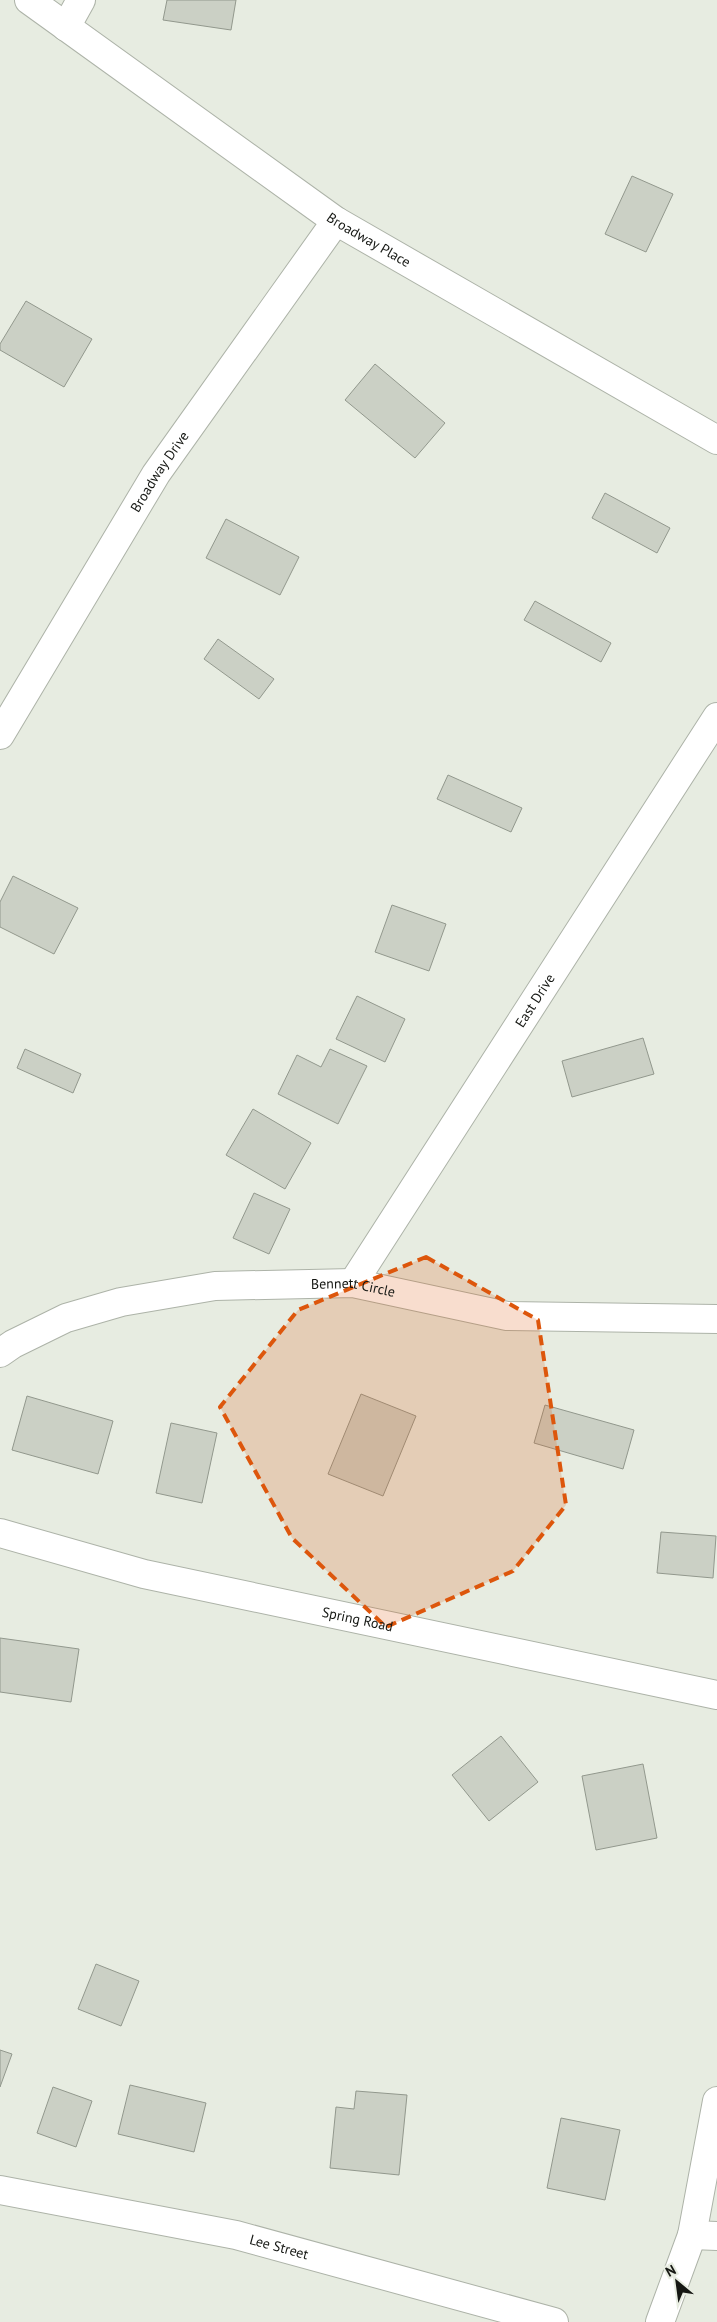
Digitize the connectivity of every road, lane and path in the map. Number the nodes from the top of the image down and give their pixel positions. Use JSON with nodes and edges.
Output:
{"nodes":[{"id":1,"x":29,"y":0,"type":"edge"},
{"id":2,"x":81,"y":0,"type":"edge"},
{"id":3,"x":66,"y":27,"type":"junction"},
{"id":4,"x":336,"y":221,"type":"junction"},
{"id":5,"x":717,"y":440,"type":"edge"},
{"id":6,"x":717,"y":717,"type":"edge"},
{"id":7,"x":0,"y":735,"type":"edge"},
{"id":8,"x":353,"y":1283,"type":"junction"},
{"id":9,"x":717,"y":1320,"type":"edge"},
{"id":10,"x":0,"y":1353,"type":"edge"},
{"id":11,"x":0,"y":1533,"type":"edge"},
{"id":12,"x":717,"y":1696,"type":"edge"},
{"id":13,"x":717,"y":2101,"type":"edge"},
{"id":14,"x":0,"y":2190,"type":"edge"},
{"id":15,"x":705,"y":2235,"type":"edge"},
{"id":16,"x":554,"y":2322,"type":"edge"},
{"id":17,"x":660,"y":2322,"type":"edge"}],
"edges":[{"from":1,"to":3,"type":"street","name":"Broadway Place"},
{"from":2,"to":3,"type":"street"},
{"from":3,"to":4,"type":"street","name":"Broadway Place"},
{"from":4,"to":5,"type":"street","name":"Broadway Place"},
{"from":4,"to":7,"type":"street","name":"Broadway Drive"},
{"from":6,"to":8,"type":"street","name":"East Drive"},
{"from":8,"to":9,"type":"street","name":"Bennett Circle"},
{"from":8,"to":10,"type":"street","name":"Bennett Circle"},
{"from":11,"to":12,"type":"street","name":"Spring Road"},
{"from":13,"to":15,"type":"street"},
{"from":14,"to":16,"type":"street","name":"Lee Street"},
{"from":15,"to":17,"type":"street"}]}
